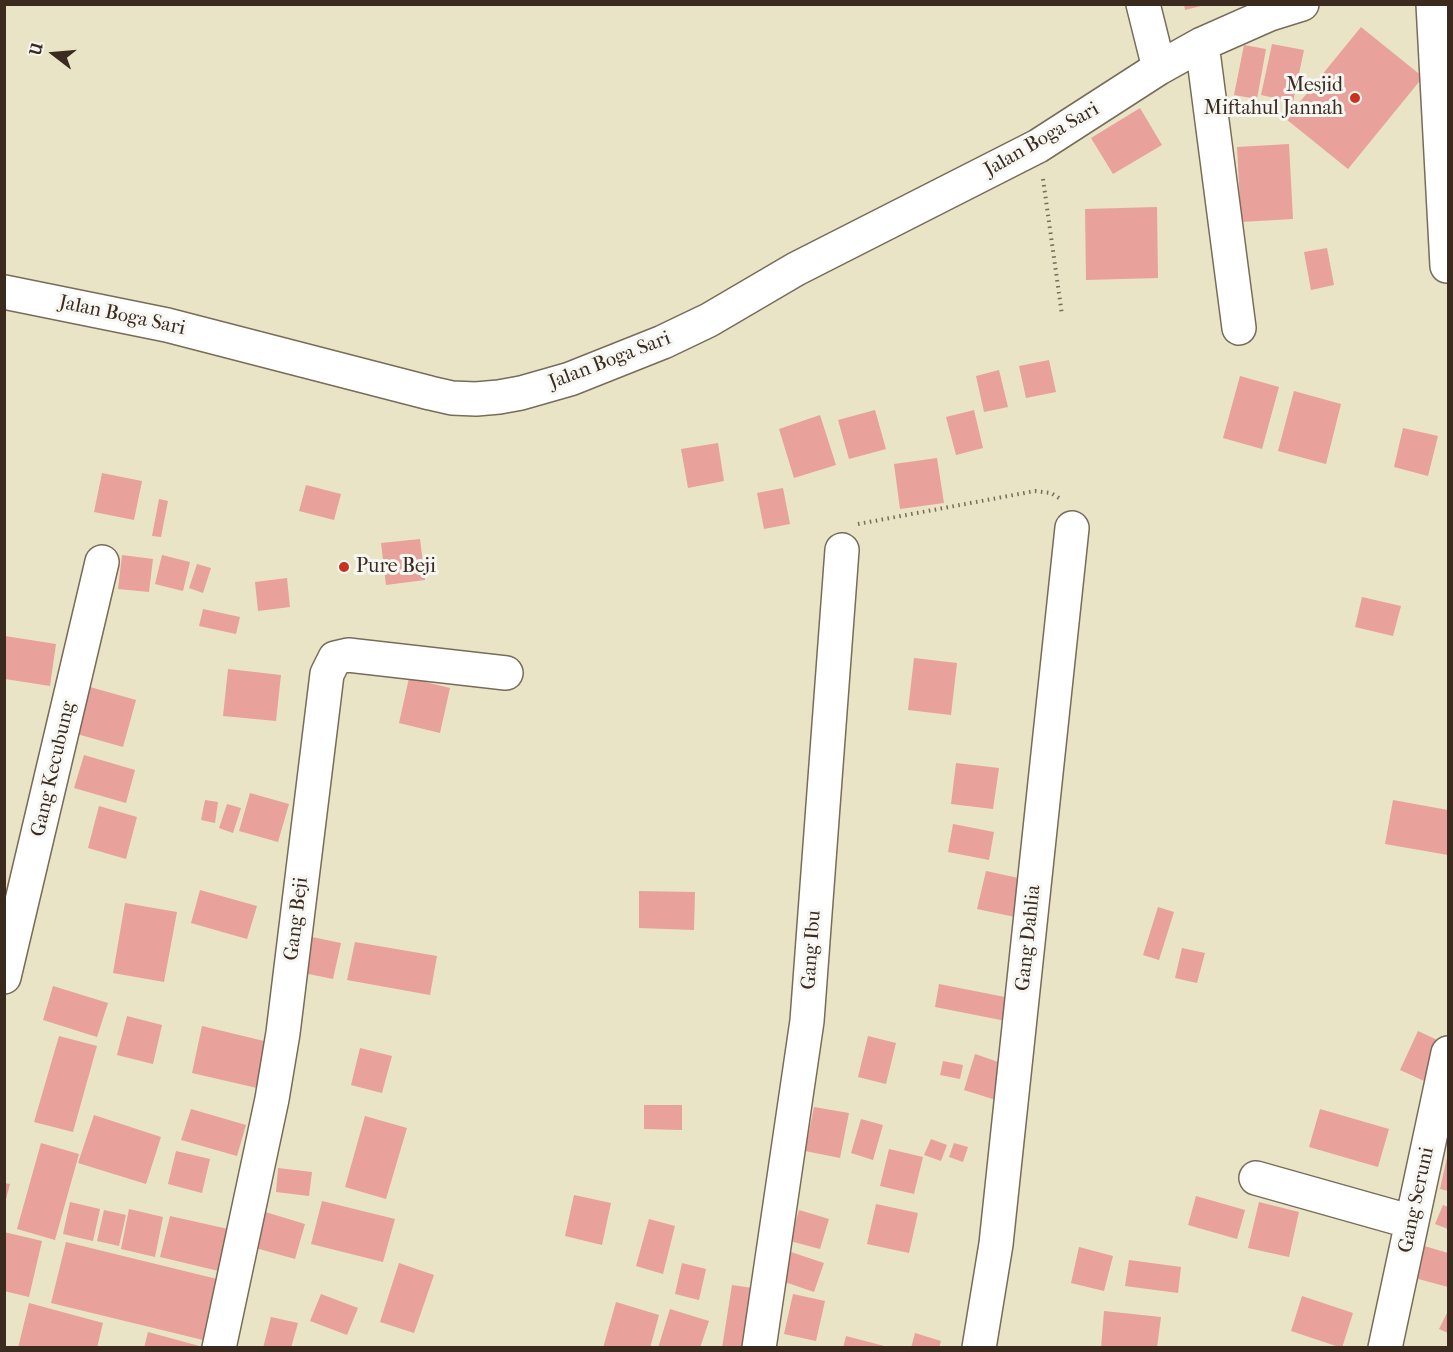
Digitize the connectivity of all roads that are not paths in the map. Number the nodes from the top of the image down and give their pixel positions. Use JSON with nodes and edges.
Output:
{"nodes":[{"id":1,"x":1143,"y":4,"type":"edge"},
{"id":2,"x":1302,"y":4,"type":"edge"},
{"id":3,"x":1433,"y":4,"type":"edge"},
{"id":4,"x":1202,"y":44,"type":"junction"},
{"id":5,"x":1159,"y":68,"type":"junction"},
{"id":6,"x":1447,"y":266,"type":"edge"},
{"id":7,"x":4,"y":292,"type":"edge"},
{"id":8,"x":1239,"y":328,"type":"dead end"},
{"id":9,"x":1072,"y":528,"type":"road end"},
{"id":10,"x":842,"y":550,"type":"road end"},
{"id":11,"x":102,"y":562,"type":"dead end"},
{"id":12,"x":506,"y":673,"type":"dead end"},
{"id":13,"x":4,"y":977,"type":"edge"},
{"id":14,"x":1449,"y":1053,"type":"edge"},
{"id":15,"x":1256,"y":1178,"type":"dead end"},
{"id":16,"x":1412,"y":1222,"type":"junction"},
{"id":17,"x":219,"y":1347,"type":"edge"},
{"id":18,"x":759,"y":1347,"type":"edge"},
{"id":19,"x":979,"y":1347,"type":"edge"},
{"id":20,"x":1385,"y":1347,"type":"edge"}],
"edges":[{"from":1,"to":5,"type":"street"},
{"from":2,"to":4,"type":"street","name":"Jalan Boga Sari"},
{"from":3,"to":6,"type":"street"},
{"from":4,"to":5,"type":"street","name":"Jalan Boga Sari"},
{"from":4,"to":8,"type":"street"},
{"from":5,"to":7,"type":"street","name":"Jalan Boga Sari"},
{"from":9,"to":19,"type":"street","name":"Gang Dahlia"},
{"from":10,"to":18,"type":"street","name":"Gang Ibu"},
{"from":11,"to":13,"type":"street","name":"Gang Kecubung"},
{"from":12,"to":17,"type":"street","name":"Gang Beji"},
{"from":14,"to":16,"type":"street","name":"Gang Seruni"},
{"from":15,"to":16,"type":"street"},
{"from":16,"to":20,"type":"street","name":"Gang Seruni"}]}
